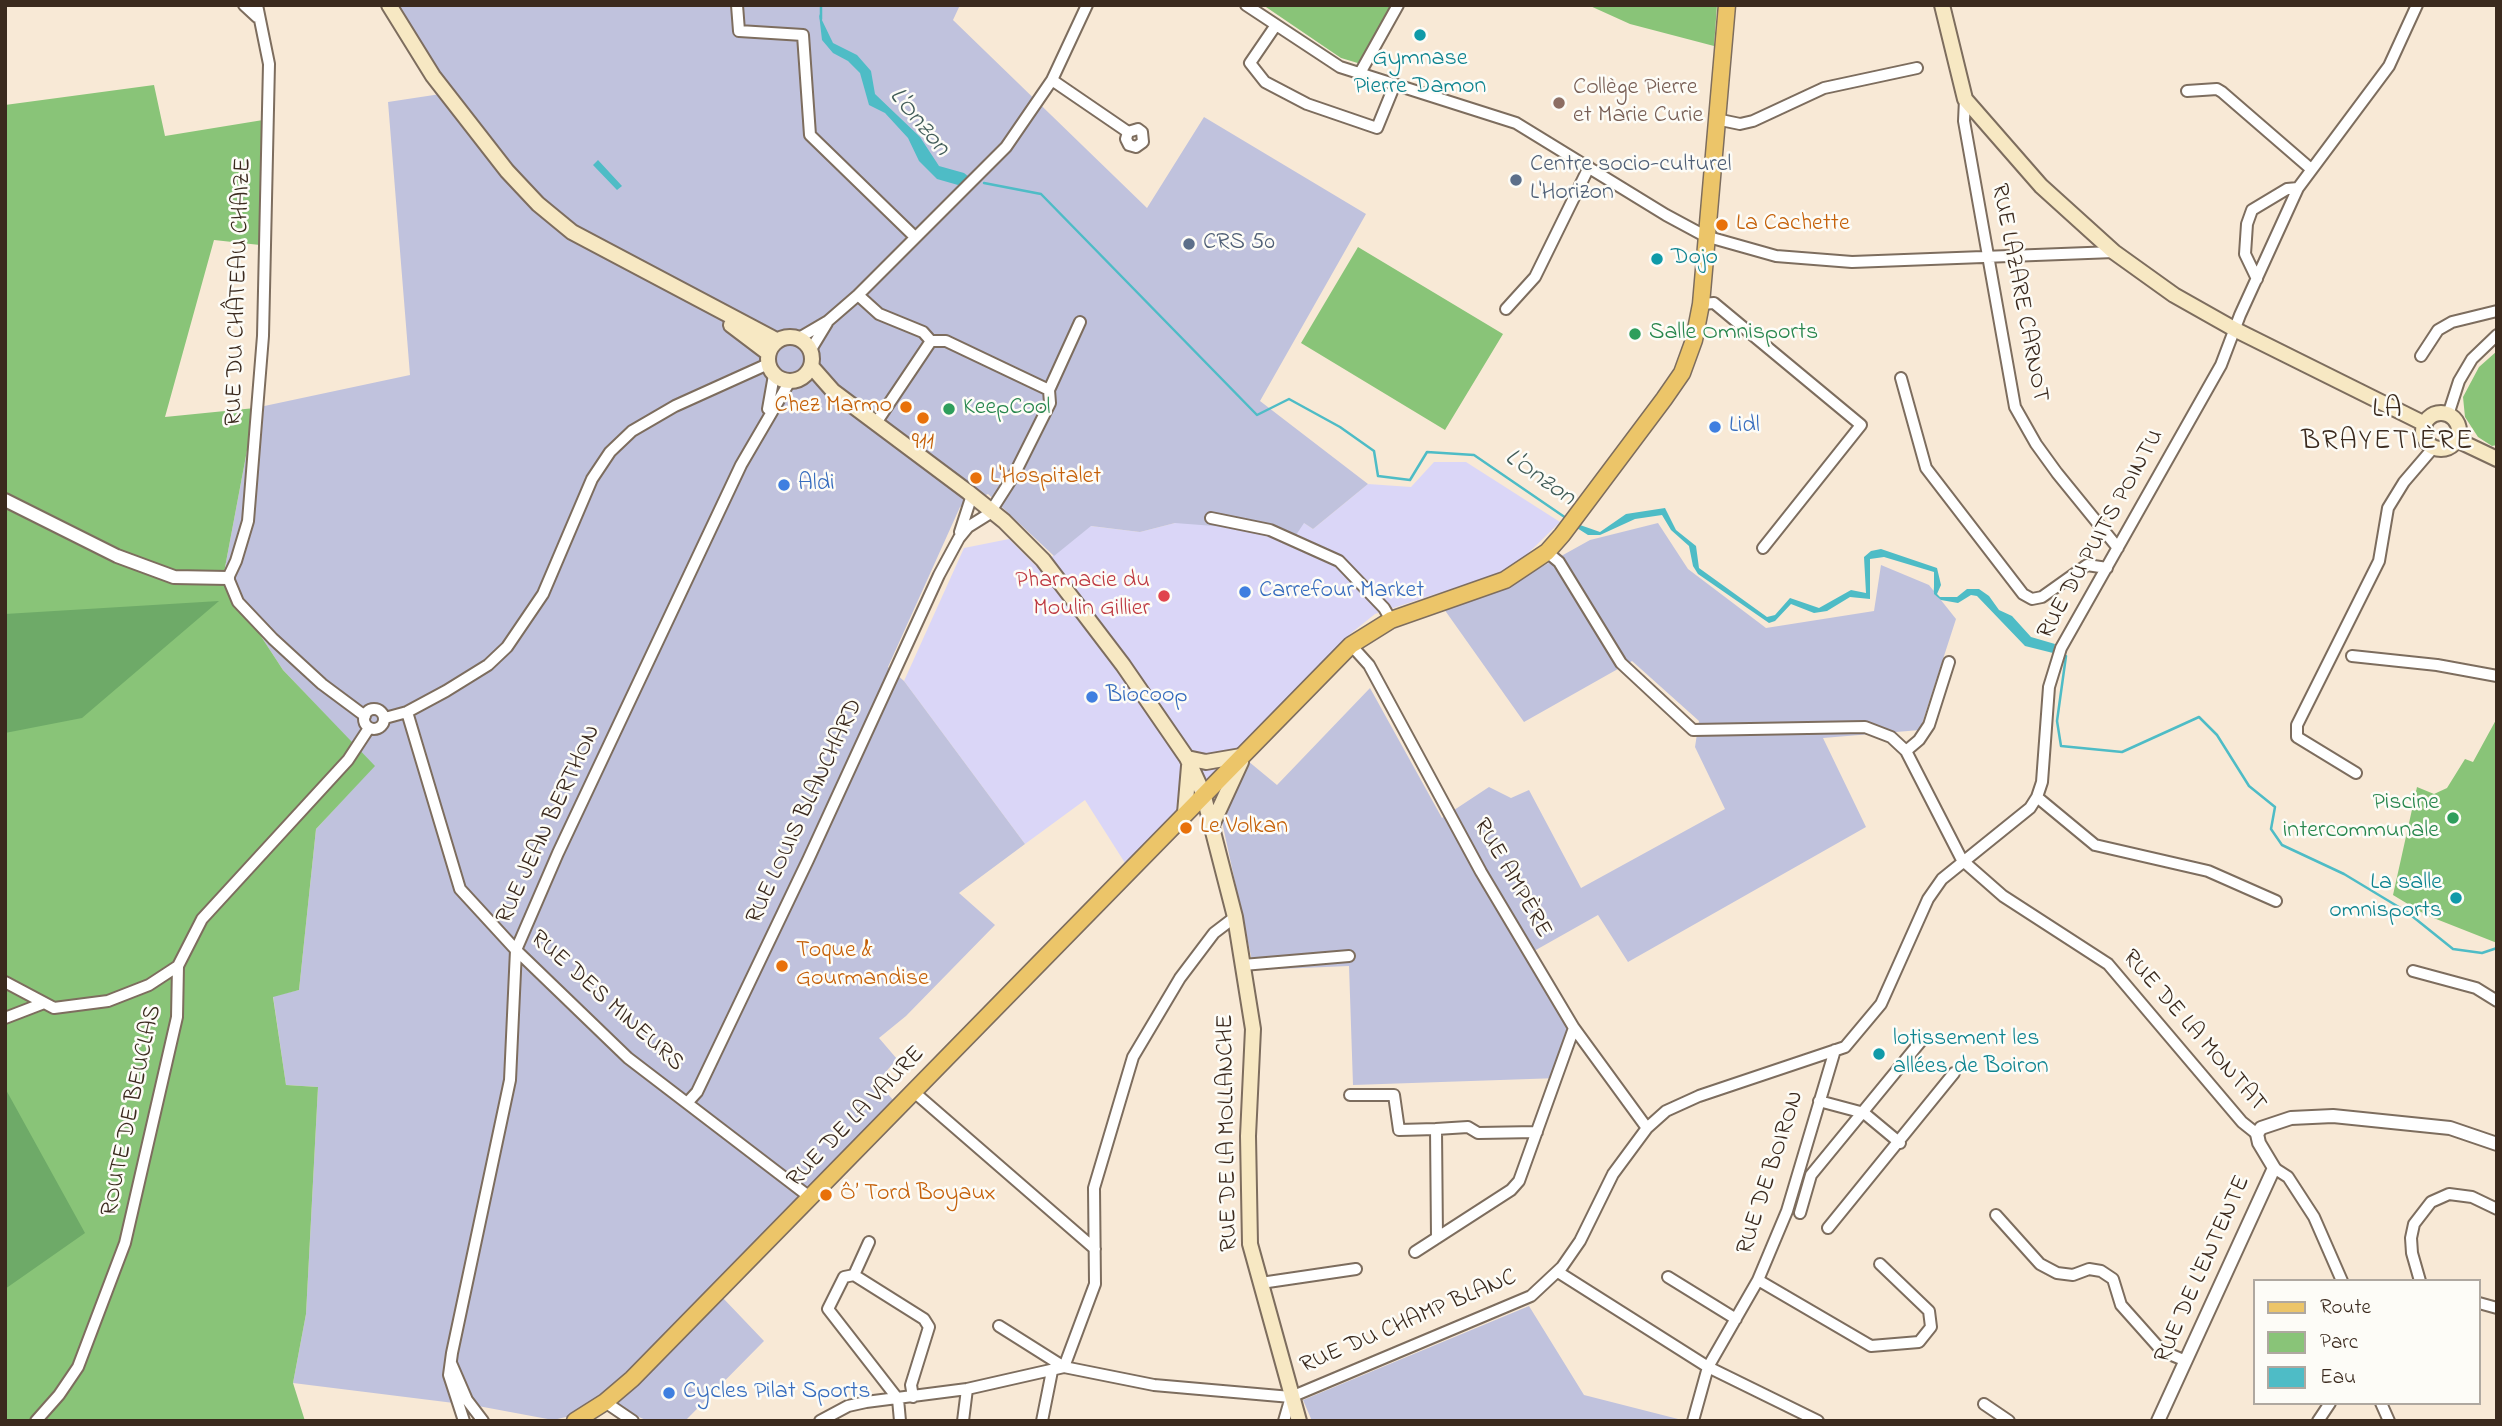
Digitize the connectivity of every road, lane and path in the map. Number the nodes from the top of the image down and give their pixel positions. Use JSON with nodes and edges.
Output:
{"nodes":[{"id":1,"x":244,"y":5,"type":"edge"},
{"id":2,"x":389,"y":5,"type":"edge"},
{"id":3,"x":737,"y":5,"type":"edge"},
{"id":4,"x":1087,"y":5,"type":"edge"},
{"id":5,"x":1246,"y":5,"type":"edge"},
{"id":6,"x":1398,"y":5,"type":"edge"},
{"id":7,"x":1727,"y":5,"type":"edge"},
{"id":8,"x":1942,"y":5,"type":"edge"},
{"id":9,"x":2417,"y":5,"type":"edge"},
{"id":10,"x":257,"y":11,"type":"edge"},
{"id":11,"x":1276,"y":25,"type":"junction"},
{"id":12,"x":1917,"y":68,"type":"dead end"},
{"id":13,"x":1360,"y":73,"type":"junction"},
{"id":14,"x":1052,"y":80,"type":"junction"},
{"id":15,"x":1395,"y":84,"type":"junction"},
{"id":16,"x":2187,"y":91,"type":"dead end"},
{"id":17,"x":1965,"y":99,"type":"junction"},
{"id":18,"x":1716,"y":119,"type":"junction"},
{"id":19,"x":1128,"y":132,"type":"dead end"},
{"id":20,"x":1589,"y":167,"type":"junction"},
{"id":21,"x":2311,"y":169,"type":"junction"},
{"id":22,"x":2298,"y":188,"type":"junction"},
{"id":23,"x":1705,"y":236,"type":"junction"},
{"id":24,"x":915,"y":237,"type":"junction"},
{"id":25,"x":2114,"y":252,"type":"junction"},
{"id":26,"x":1987,"y":258,"type":"junction"},
{"id":27,"x":2257,"y":279,"type":"junction"},
{"id":28,"x":681,"y":290,"type":"junction"},
{"id":29,"x":858,"y":295,"type":"junction"},
{"id":30,"x":1701,"y":304,"type":"junction"},
{"id":31,"x":1506,"y":309,"type":"dead end"},
{"id":32,"x":2497,"y":311,"type":"edge"},
{"id":33,"x":828,"y":321,"type":"junction"},
{"id":34,"x":1080,"y":322,"type":"dead end"},
{"id":35,"x":2236,"y":330,"type":"junction"},
{"id":36,"x":2497,"y":335,"type":"edge"},
{"id":37,"x":799,"y":338,"type":"junction"},
{"id":38,"x":776,"y":340,"type":"junction"},
{"id":39,"x":931,"y":341,"type":"junction"},
{"id":40,"x":810,"y":351,"type":"junction"},
{"id":41,"x":2421,"y":356,"type":"dead end"},
{"id":42,"x":770,"y":364,"type":"junction"},
{"id":43,"x":801,"y":374,"type":"junction"},
{"id":44,"x":1901,"y":379,"type":"dead end"},
{"id":45,"x":1048,"y":390,"type":"junction"},
{"id":46,"x":768,"y":415,"type":"junction"},
{"id":47,"x":2448,"y":415,"type":"junction"},
{"id":48,"x":876,"y":423,"type":"junction"},
{"id":49,"x":2425,"y":424,"type":"junction"},
{"id":50,"x":2457,"y":439,"type":"junction"},
{"id":51,"x":2434,"y":447,"type":"junction"},
{"id":52,"x":2497,"y":459,"type":"edge"},
{"id":53,"x":972,"y":495,"type":"junction"},
{"id":54,"x":5,"y":500,"type":"edge"},
{"id":55,"x":991,"y":511,"type":"junction"},
{"id":56,"x":1211,"y":518,"type":"dead end"},
{"id":57,"x":959,"y":538,"type":"junction"},
{"id":58,"x":1763,"y":548,"type":"dead end"},
{"id":59,"x":2118,"y":548,"type":"junction"},
{"id":60,"x":1547,"y":552,"type":"junction"},
{"id":61,"x":2107,"y":568,"type":"junction"},
{"id":62,"x":228,"y":578,"type":"junction"},
{"id":63,"x":1391,"y":620,"type":"junction"},
{"id":64,"x":1351,"y":645,"type":"junction"},
{"id":65,"x":2352,"y":656,"type":"dead end"},
{"id":66,"x":1949,"y":662,"type":"dead end"},
{"id":67,"x":2497,"y":676,"type":"edge"},
{"id":68,"x":407,"y":712,"type":"junction"},
{"id":69,"x":365,"y":716,"type":"junction"},
{"id":70,"x":385,"y":718,"type":"junction"},
{"id":71,"x":369,"y":728,"type":"junction"},
{"id":72,"x":1906,"y":751,"type":"junction"},
{"id":73,"x":1245,"y":752,"type":"junction"},
{"id":74,"x":1188,"y":761,"type":"junction"},
{"id":75,"x":2356,"y":773,"type":"dead end"},
{"id":76,"x":1203,"y":793,"type":"junction"},
{"id":77,"x":2037,"y":797,"type":"junction"},
{"id":78,"x":1185,"y":813,"type":"junction"},
{"id":79,"x":1213,"y":825,"type":"junction"},
{"id":80,"x":1962,"y":860,"type":"junction"},
{"id":81,"x":2276,"y":901,"type":"dead end"},
{"id":82,"x":1235,"y":917,"type":"junction"},
{"id":83,"x":516,"y":950,"type":"junction"},
{"id":84,"x":1349,"y":956,"type":"dead end"},
{"id":85,"x":1242,"y":965,"type":"junction"},
{"id":86,"x":178,"y":966,"type":"junction"},
{"id":87,"x":2413,"y":971,"type":"dead end"},
{"id":88,"x":5,"y":982,"type":"edge"},
{"id":89,"x":2497,"y":1001,"type":"edge"},
{"id":90,"x":44,"y":1003,"type":"junction"},
{"id":91,"x":5,"y":1018,"type":"edge"},
{"id":92,"x":1574,"y":1028,"type":"junction"},
{"id":93,"x":1921,"y":1041,"type":"dead end"},
{"id":94,"x":1835,"y":1051,"type":"junction"},
{"id":95,"x":1954,"y":1073,"type":"dead end"},
{"id":96,"x":914,"y":1092,"type":"junction"},
{"id":97,"x":1350,"y":1095,"type":"dead end"},
{"id":98,"x":1819,"y":1101,"type":"junction"},
{"id":99,"x":687,"y":1103,"type":"junction"},
{"id":100,"x":1864,"y":1113,"type":"junction"},
{"id":101,"x":1647,"y":1128,"type":"junction"},
{"id":102,"x":1436,"y":1129,"type":"junction"},
{"id":103,"x":1537,"y":1132,"type":"junction"},
{"id":104,"x":2257,"y":1134,"type":"junction"},
{"id":105,"x":1900,"y":1143,"type":"junction"},
{"id":106,"x":2497,"y":1144,"type":"edge"},
{"id":107,"x":2274,"y":1168,"type":"junction"},
{"id":108,"x":811,"y":1199,"type":"junction"},
{"id":109,"x":2497,"y":1209,"type":"edge"},
{"id":110,"x":1800,"y":1213,"type":"dead end"},
{"id":111,"x":1996,"y":1215,"type":"dead end"},
{"id":112,"x":1828,"y":1228,"type":"dead end"},
{"id":113,"x":1437,"y":1238,"type":"junction"},
{"id":114,"x":869,"y":1242,"type":"dead end"},
{"id":115,"x":1095,"y":1249,"type":"junction"},
{"id":116,"x":1415,"y":1252,"type":"dead end"},
{"id":117,"x":1880,"y":1264,"type":"dead end"},
{"id":118,"x":1356,"y":1269,"type":"dead end"},
{"id":119,"x":1558,"y":1272,"type":"junction"},
{"id":120,"x":854,"y":1275,"type":"junction"},
{"id":121,"x":1668,"y":1277,"type":"dead end"},
{"id":122,"x":2341,"y":1279,"type":"edge"},
{"id":123,"x":2419,"y":1279,"type":"edge"},
{"id":124,"x":1758,"y":1280,"type":"junction"},
{"id":125,"x":1261,"y":1283,"type":"junction"},
{"id":126,"x":1736,"y":1319,"type":"junction"},
{"id":127,"x":999,"y":1326,"type":"dead end"},
{"id":128,"x":2186,"y":1362,"type":"junction"},
{"id":129,"x":451,"y":1363,"type":"junction"},
{"id":130,"x":1064,"y":1367,"type":"junction"},
{"id":131,"x":1708,"y":1367,"type":"junction"},
{"id":132,"x":1052,"y":1371,"type":"junction"},
{"id":133,"x":967,"y":1390,"type":"junction"},
{"id":134,"x":913,"y":1396,"type":"junction"},
{"id":135,"x":1291,"y":1397,"type":"junction"},
{"id":136,"x":898,"y":1399,"type":"junction"},
{"id":137,"x":605,"y":1402,"type":"junction"},
{"id":138,"x":1984,"y":1404,"type":"dead end"},
{"id":139,"x":2329,"y":1405,"type":"edge"},
{"id":140,"x":2382,"y":1405,"type":"edge"},
{"id":141,"x":36,"y":1421,"type":"edge"},
{"id":142,"x":464,"y":1421,"type":"edge"},
{"id":143,"x":482,"y":1421,"type":"edge"},
{"id":144,"x":575,"y":1421,"type":"edge"},
{"id":145,"x":632,"y":1421,"type":"edge"},
{"id":146,"x":820,"y":1421,"type":"edge"},
{"id":147,"x":900,"y":1421,"type":"edge"},
{"id":148,"x":963,"y":1421,"type":"edge"},
{"id":149,"x":1042,"y":1421,"type":"edge"},
{"id":150,"x":1283,"y":1421,"type":"edge"},
{"id":151,"x":1299,"y":1421,"type":"edge"},
{"id":152,"x":1693,"y":1421,"type":"edge"},
{"id":153,"x":1818,"y":1421,"type":"edge"},
{"id":154,"x":2009,"y":1421,"type":"edge"},
{"id":155,"x":2158,"y":1421,"type":"edge"},
{"id":156,"x":2318,"y":1421,"type":"edge"},
{"id":157,"x":2389,"y":1421,"type":"edge"}],
"edges":[{"from":1,"to":10,"type":"street"},
{"from":2,"to":28,"type":"main road"},
{"from":3,"to":24,"type":"street"},
{"from":4,"to":14,"type":"street"},
{"from":5,"to":11,"type":"street"},
{"from":6,"to":13,"type":"street"},
{"from":7,"to":18,"type":"main road"},
{"from":8,"to":17,"type":"main road"},
{"from":9,"to":21,"type":"street","name":"RUE DU PUITS POINTU"},
{"from":10,"to":62,"type":"street","name":"RUE DU CHÂTEAU CHAIZE"},
{"from":11,"to":13,"type":"street"},
{"from":11,"to":15,"type":"street"},
{"from":12,"to":18,"type":"street"},
{"from":13,"to":15,"type":"street"},
{"from":14,"to":19,"type":"street"},
{"from":14,"to":24,"type":"street"},
{"from":15,"to":20,"type":"street"},
{"from":16,"to":21,"type":"street"},
{"from":17,"to":25,"type":"main road"},
{"from":17,"to":26,"type":"street","name":"RUE LAZARE CARNOT"},
{"from":18,"to":23,"type":"main road"},
{"from":20,"to":23,"type":"street"},
{"from":20,"to":31,"type":"street"},
{"from":21,"to":22,"type":"street","name":"RUE DU PUITS POINTU"},
{"from":22,"to":27,"type":"street","name":"RUE DU PUITS POINTU"},
{"from":22,"to":27,"type":"street"},
{"from":23,"to":26,"type":"street"},
{"from":23,"to":30,"type":"main road"},
{"from":24,"to":29,"type":"street"},
{"from":25,"to":26,"type":"street"},
{"from":25,"to":35,"type":"main road"},
{"from":26,"to":59,"type":"street","name":"RUE LAZARE CARNOT"},
{"from":27,"to":35,"type":"street","name":"RUE DU PUITS POINTU"},
{"from":28,"to":38,"type":"main road"},
{"from":28,"to":42,"type":"main road"},
{"from":29,"to":33,"type":"street"},
{"from":29,"to":39,"type":"street"},
{"from":30,"to":58,"type":"street"},
{"from":30,"to":60,"type":"main road"},
{"from":32,"to":41,"type":"street"},
{"from":33,"to":37,"type":"street"},
{"from":33,"to":40,"type":"street"},
{"from":34,"to":45,"type":"street"},
{"from":35,"to":49,"type":"main road"},
{"from":35,"to":59,"type":"street","name":"RUE DU PUITS POINTU"},
{"from":36,"to":47,"type":"street"},
{"from":37,"to":38,"type":"main road"},
{"from":37,"to":40,"type":"main road"},
{"from":38,"to":42,"type":"main road"},
{"from":39,"to":45,"type":"street"},
{"from":39,"to":48,"type":"street"},
{"from":40,"to":43,"type":"main road"},
{"from":42,"to":43,"type":"main road"},
{"from":42,"to":46,"type":"street"},
{"from":42,"to":68,"type":"street"},
{"from":43,"to":46,"type":"street"},
{"from":43,"to":48,"type":"main road","name":"RUE DE LA MOLLANCHE"},
{"from":44,"to":61,"type":"street"},
{"from":45,"to":55,"type":"street"},
{"from":46,"to":83,"type":"street","name":"RUE JEAN BERTHON"},
{"from":47,"to":49,"type":"main road"},
{"from":47,"to":50,"type":"main road"},
{"from":48,"to":53,"type":"main road","name":"RUE DE LA MOLLANCHE"},
{"from":49,"to":51,"type":"main road"},
{"from":50,"to":51,"type":"main road"},
{"from":50,"to":52,"type":"main road"},
{"from":51,"to":75,"type":"street"},
{"from":53,"to":55,"type":"main road","name":"RUE DE LA MOLLANCHE"},
{"from":53,"to":57,"type":"street","name":"RUE LOUIS BLANCHARD"},
{"from":54,"to":62,"type":"street"},
{"from":55,"to":57,"type":"street","name":"RUE LOUIS BLANCHARD"},
{"from":55,"to":74,"type":"main road","name":"RUE DE LA MOLLANCHE"},
{"from":56,"to":63,"type":"street"},
{"from":57,"to":99,"type":"street","name":"RUE LOUIS BLANCHARD"},
{"from":59,"to":61,"type":"street","name":"RUE DU PUITS POINTU"},
{"from":60,"to":63,"type":"main road"},
{"from":60,"to":72,"type":"street"},
{"from":61,"to":77,"type":"street","name":"RUE DU PUITS POINTU"},
{"from":62,"to":69,"type":"street"},
{"from":63,"to":64,"type":"main road"},
{"from":64,"to":73,"type":"main road"},
{"from":64,"to":92,"type":"street","name":"RUE AMPÈRE"},
{"from":65,"to":67,"type":"street"},
{"from":66,"to":72,"type":"street"},
{"from":68,"to":70,"type":"street"},
{"from":68,"to":83,"type":"street","name":"RUE DES MINEURS"},
{"from":69,"to":70,"type":"street"},
{"from":69,"to":71,"type":"street"},
{"from":70,"to":71,"type":"street"},
{"from":71,"to":86,"type":"street","name":"ROUTE DE BEUCLAS"},
{"from":72,"to":80,"type":"street"},
{"from":73,"to":74,"type":"main road"},
{"from":73,"to":76,"type":"main road","name":"RUE DE LA VAURE"},
{"from":73,"to":79,"type":"main road"},
{"from":74,"to":76,"type":"main road","name":"RUE DE LA MOLLANCHE"},
{"from":74,"to":78,"type":"main road"},
{"from":76,"to":78,"type":"main road","name":"RUE DE LA VAURE"},
{"from":76,"to":79,"type":"main road","name":"RUE DE LA MOLLANCHE"},
{"from":77,"to":80,"type":"street"},
{"from":77,"to":81,"type":"street"},
{"from":78,"to":96,"type":"main road","name":"RUE DE LA VAURE"},
{"from":79,"to":82,"type":"main road","name":"RUE DE LA MOLLANCHE"},
{"from":80,"to":94,"type":"street","name":"RUE DU CHAMP BLANC"},
{"from":80,"to":104,"type":"street","name":"RUE DE LA MONTAT"},
{"from":82,"to":85,"type":"main road","name":"RUE DE LA MOLLANCHE"},
{"from":82,"to":115,"type":"street"},
{"from":83,"to":99,"type":"street","name":"RUE DES MINEURS"},
{"from":83,"to":129,"type":"street","name":"RUE JEAN BERTHON"},
{"from":84,"to":85,"type":"street"},
{"from":85,"to":125,"type":"main road","name":"RUE DE LA MOLLANCHE"},
{"from":86,"to":90,"type":"street"},
{"from":86,"to":141,"type":"street","name":"ROUTE DE BEUCLAS"},
{"from":87,"to":89,"type":"street"},
{"from":88,"to":90,"type":"street"},
{"from":90,"to":91,"type":"street"},
{"from":92,"to":101,"type":"street","name":"RUE AMPÈRE"},
{"from":92,"to":103,"type":"street"},
{"from":93,"to":100,"type":"street"},
{"from":94,"to":98,"type":"street","name":"RUE DE BOIRON"},
{"from":94,"to":101,"type":"street","name":"RUE DU CHAMP BLANC"},
{"from":95,"to":105,"type":"street"},
{"from":96,"to":108,"type":"main road","name":"RUE DE LA VAURE"},
{"from":96,"to":115,"type":"street"},
{"from":97,"to":102,"type":"street"},
{"from":98,"to":100,"type":"street"},
{"from":98,"to":124,"type":"street","name":"RUE DE BOIRON"},
{"from":99,"to":108,"type":"street","name":"RUE DES MINEURS"},
{"from":100,"to":105,"type":"street"},
{"from":100,"to":110,"type":"street"},
{"from":101,"to":119,"type":"street","name":"RUE DU CHAMP BLANC"},
{"from":102,"to":103,"type":"street"},
{"from":102,"to":113,"type":"street"},
{"from":103,"to":113,"type":"street"},
{"from":104,"to":106,"type":"street"},
{"from":104,"to":107,"type":"street","name":"RUE DE L'ENTENTE"},
{"from":105,"to":112,"type":"street"},
{"from":107,"to":122,"type":"street"},
{"from":107,"to":128,"type":"street","name":"RUE DE L'ENTENTE"},
{"from":108,"to":137,"type":"main road","name":"RUE DE LA VAURE"},
{"from":109,"to":123,"type":"street"},
{"from":111,"to":128,"type":"street"},
{"from":113,"to":116,"type":"street"},
{"from":114,"to":120,"type":"street"},
{"from":115,"to":130,"type":"street"},
{"from":117,"to":124,"type":"street"},
{"from":118,"to":125,"type":"street"},
{"from":119,"to":131,"type":"street"},
{"from":119,"to":135,"type":"street","name":"RUE DU CHAMP BLANC"},
{"from":120,"to":134,"type":"street"},
{"from":120,"to":136,"type":"street"},
{"from":121,"to":126,"type":"street"},
{"from":124,"to":126,"type":"street","name":"RUE DE BOIRON"},
{"from":125,"to":135,"type":"main road","name":"RUE DE LA MOLLANCHE"},
{"from":126,"to":131,"type":"street","name":"RUE DE BOIRON"},
{"from":127,"to":130,"type":"street"},
{"from":128,"to":155,"type":"street","name":"RUE DE L'ENTENTE"},
{"from":129,"to":142,"type":"street"},
{"from":129,"to":143,"type":"street"},
{"from":130,"to":132,"type":"street"},
{"from":130,"to":135,"type":"street"},
{"from":131,"to":152,"type":"street","name":"RUE DE BOIRON"},
{"from":131,"to":153,"type":"street"},
{"from":132,"to":133,"type":"street"},
{"from":132,"to":149,"type":"street"},
{"from":133,"to":134,"type":"street"},
{"from":133,"to":148,"type":"street"},
{"from":134,"to":136,"type":"street"},
{"from":135,"to":150,"type":"street"},
{"from":135,"to":151,"type":"main road","name":"RUE DE LA MOLLANCHE"},
{"from":136,"to":146,"type":"street"},
{"from":136,"to":147,"type":"street"},
{"from":137,"to":144,"type":"main road","name":"RUE DE LA VAURE"},
{"from":137,"to":145,"type":"street"},
{"from":138,"to":154,"type":"street"},
{"from":139,"to":156,"type":"street"},
{"from":140,"to":157,"type":"street"}]}
